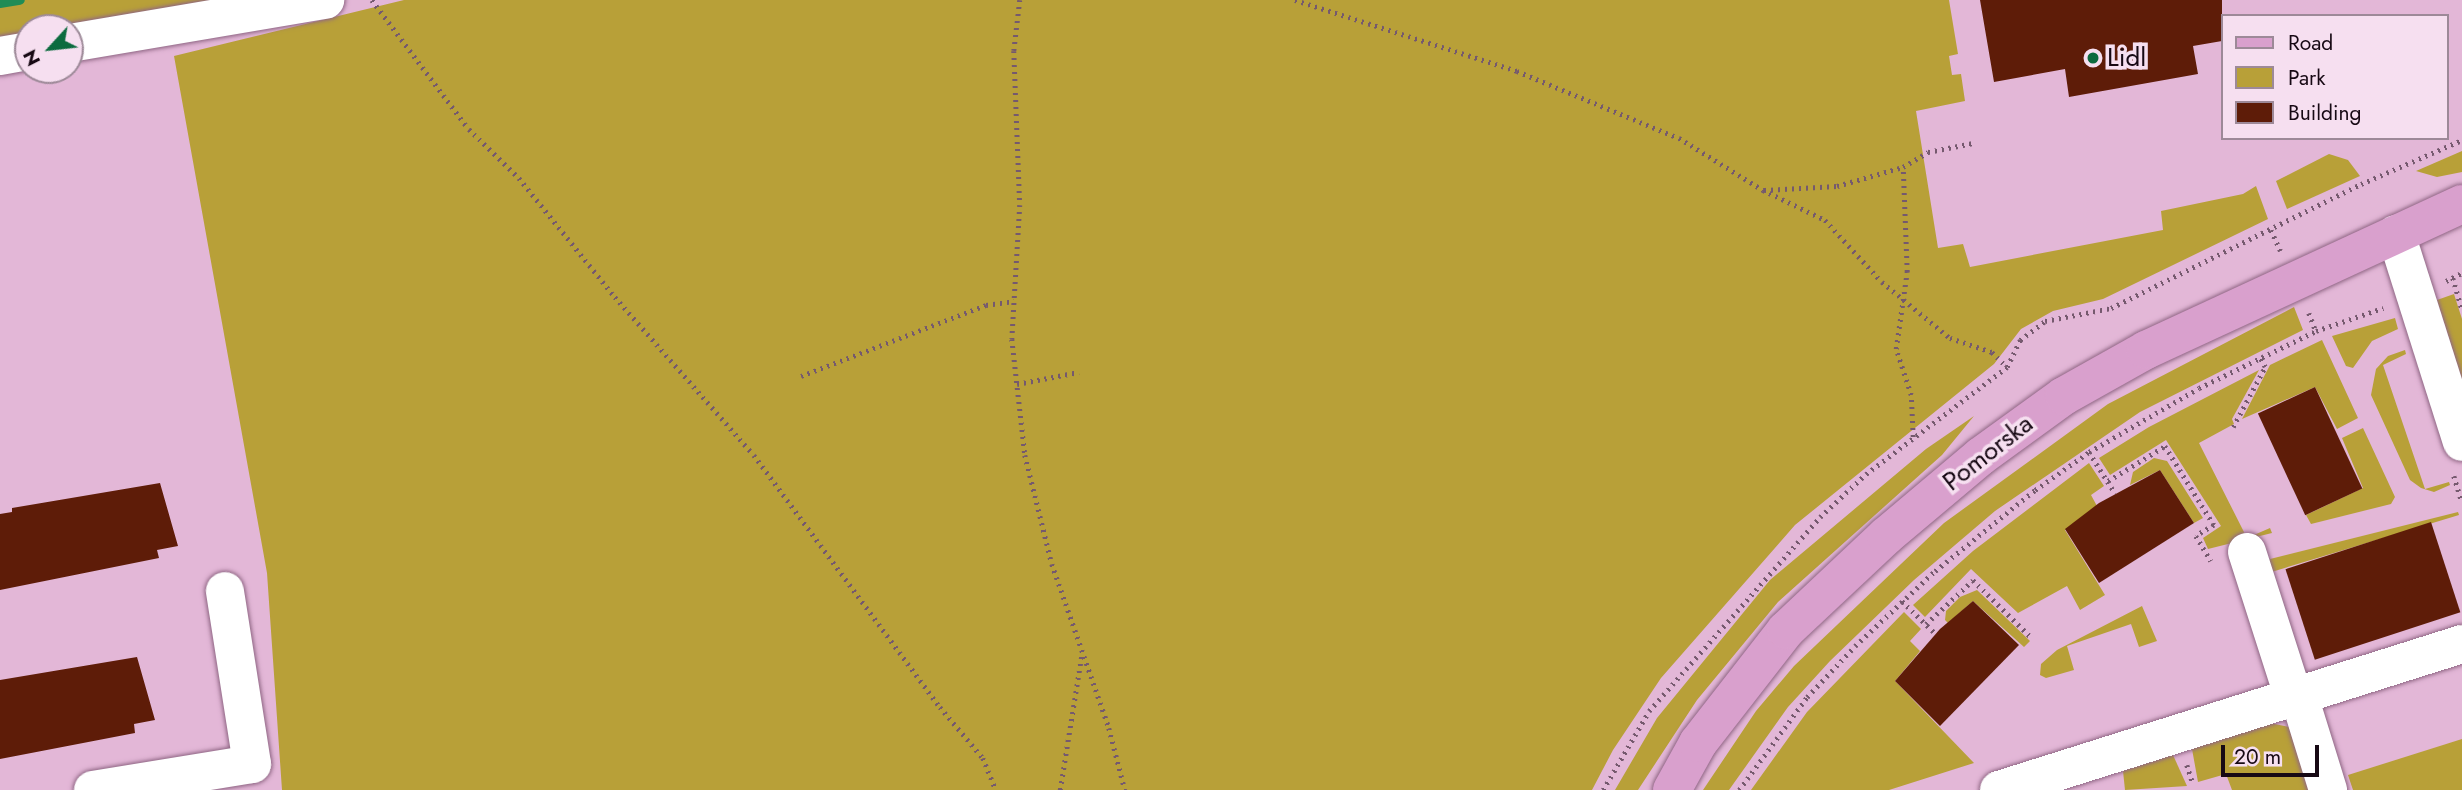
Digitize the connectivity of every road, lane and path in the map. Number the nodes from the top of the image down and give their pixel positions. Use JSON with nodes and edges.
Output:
{"nodes":[{"id":1,"x":324,"y":0,"type":"edge"},
{"id":2,"x":372,"y":0,"type":"edge"},
{"id":3,"x":1020,"y":0,"type":"edge"},
{"id":4,"x":1295,"y":0,"type":"edge"},
{"id":5,"x":84,"y":41,"type":"edge"},
{"id":6,"x":2462,"y":140,"type":"edge"},
{"id":7,"x":1973,"y":144,"type":"dead end"},
{"id":8,"x":1903,"y":167,"type":"junction"},
{"id":9,"x":1763,"y":190,"type":"junction"},
{"id":10,"x":2462,"y":204,"type":"edge"},
{"id":11,"x":2271,"y":230,"type":"junction"},
{"id":12,"x":2396,"y":233,"type":"junction"},
{"id":13,"x":2283,"y":255,"type":"dead end"},
{"id":14,"x":2453,"y":278,"type":"dead end"},
{"id":15,"x":1902,"y":298,"type":"junction"},
{"id":16,"x":1014,"y":301,"type":"junction"},
{"id":17,"x":2304,"y":303,"type":"dead end"},
{"id":18,"x":2393,"y":305,"type":"dead end"},
{"id":19,"x":2462,"y":309,"type":"edge"},
{"id":20,"x":2316,"y":331,"type":"junction"},
{"id":21,"x":2260,"y":358,"type":"junction"},
{"id":22,"x":2007,"y":367,"type":"junction"},
{"id":23,"x":1079,"y":372,"type":"dead end"},
{"id":24,"x":801,"y":376,"type":"dead end"},
{"id":25,"x":1017,"y":384,"type":"junction"},
{"id":26,"x":2234,"y":427,"type":"dead end"},
{"id":27,"x":1912,"y":438,"type":"junction"},
{"id":28,"x":2462,"y":442,"type":"edge"},
{"id":29,"x":2089,"y":452,"type":"junction"},
{"id":30,"x":2108,"y":481,"type":"junction"},
{"id":31,"x":2115,"y":493,"type":"dead end"},
{"id":32,"x":2247,"y":552,"type":"dead end"},
{"id":33,"x":2211,"y":561,"type":"dead end"},
{"id":34,"x":225,"y":591,"type":"dead end"},
{"id":35,"x":1902,"y":601,"type":"junction"},
{"id":36,"x":1926,"y":624,"type":"junction"},
{"id":37,"x":1935,"y":634,"type":"dead end"},
{"id":38,"x":2032,"y":638,"type":"dead end"},
{"id":39,"x":2462,"y":644,"type":"edge"},
{"id":40,"x":1082,"y":652,"type":"junction"},
{"id":41,"x":2295,"y":694,"type":"junction"},
{"id":42,"x":93,"y":790,"type":"edge"},
{"id":43,"x":996,"y":790,"type":"edge"},
{"id":44,"x":1060,"y":790,"type":"edge"},
{"id":45,"x":1125,"y":790,"type":"edge"},
{"id":46,"x":1602,"y":790,"type":"edge"},
{"id":47,"x":1672,"y":790,"type":"edge"},
{"id":48,"x":1739,"y":790,"type":"edge"},
{"id":49,"x":1999,"y":790,"type":"edge"},
{"id":50,"x":2328,"y":790,"type":"edge"}],
"edges":[{"from":1,"to":5,"type":"street"},
{"from":2,"to":43,"type":"path"},
{"from":3,"to":16,"type":"path"},
{"from":4,"to":9,"type":"path"},
{"from":6,"to":11,"type":"path"},
{"from":7,"to":8,"type":"path"},
{"from":8,"to":9,"type":"path"},
{"from":8,"to":15,"type":"path"},
{"from":9,"to":15,"type":"path"},
{"from":10,"to":12,"type":"main road","name":"Pomorska"},
{"from":11,"to":13,"type":"path"},
{"from":11,"to":22,"type":"path"},
{"from":12,"to":28,"type":"street"},
{"from":12,"to":47,"type":"main road","name":"Pomorska"},
{"from":14,"to":19,"type":"path"},
{"from":15,"to":22,"type":"path"},
{"from":15,"to":27,"type":"path"},
{"from":16,"to":24,"type":"path"},
{"from":16,"to":25,"type":"path"},
{"from":17,"to":20,"type":"path"},
{"from":18,"to":20,"type":"path"},
{"from":20,"to":21,"type":"path"},
{"from":21,"to":26,"type":"path"},
{"from":21,"to":29,"type":"path"},
{"from":22,"to":27,"type":"path"},
{"from":23,"to":25,"type":"path"},
{"from":25,"to":40,"type":"path"},
{"from":27,"to":46,"type":"path"},
{"from":29,"to":30,"type":"path"},
{"from":29,"to":35,"type":"path"},
{"from":30,"to":31,"type":"path"},
{"from":30,"to":33,"type":"path"},
{"from":32,"to":41,"type":"street"},
{"from":34,"to":42,"type":"street"},
{"from":35,"to":36,"type":"path"},
{"from":35,"to":48,"type":"path"},
{"from":36,"to":37,"type":"path"},
{"from":36,"to":38,"type":"path"},
{"from":39,"to":41,"type":"street"},
{"from":40,"to":44,"type":"path"},
{"from":40,"to":45,"type":"path"},
{"from":41,"to":49,"type":"street"},
{"from":41,"to":50,"type":"street"}]}
